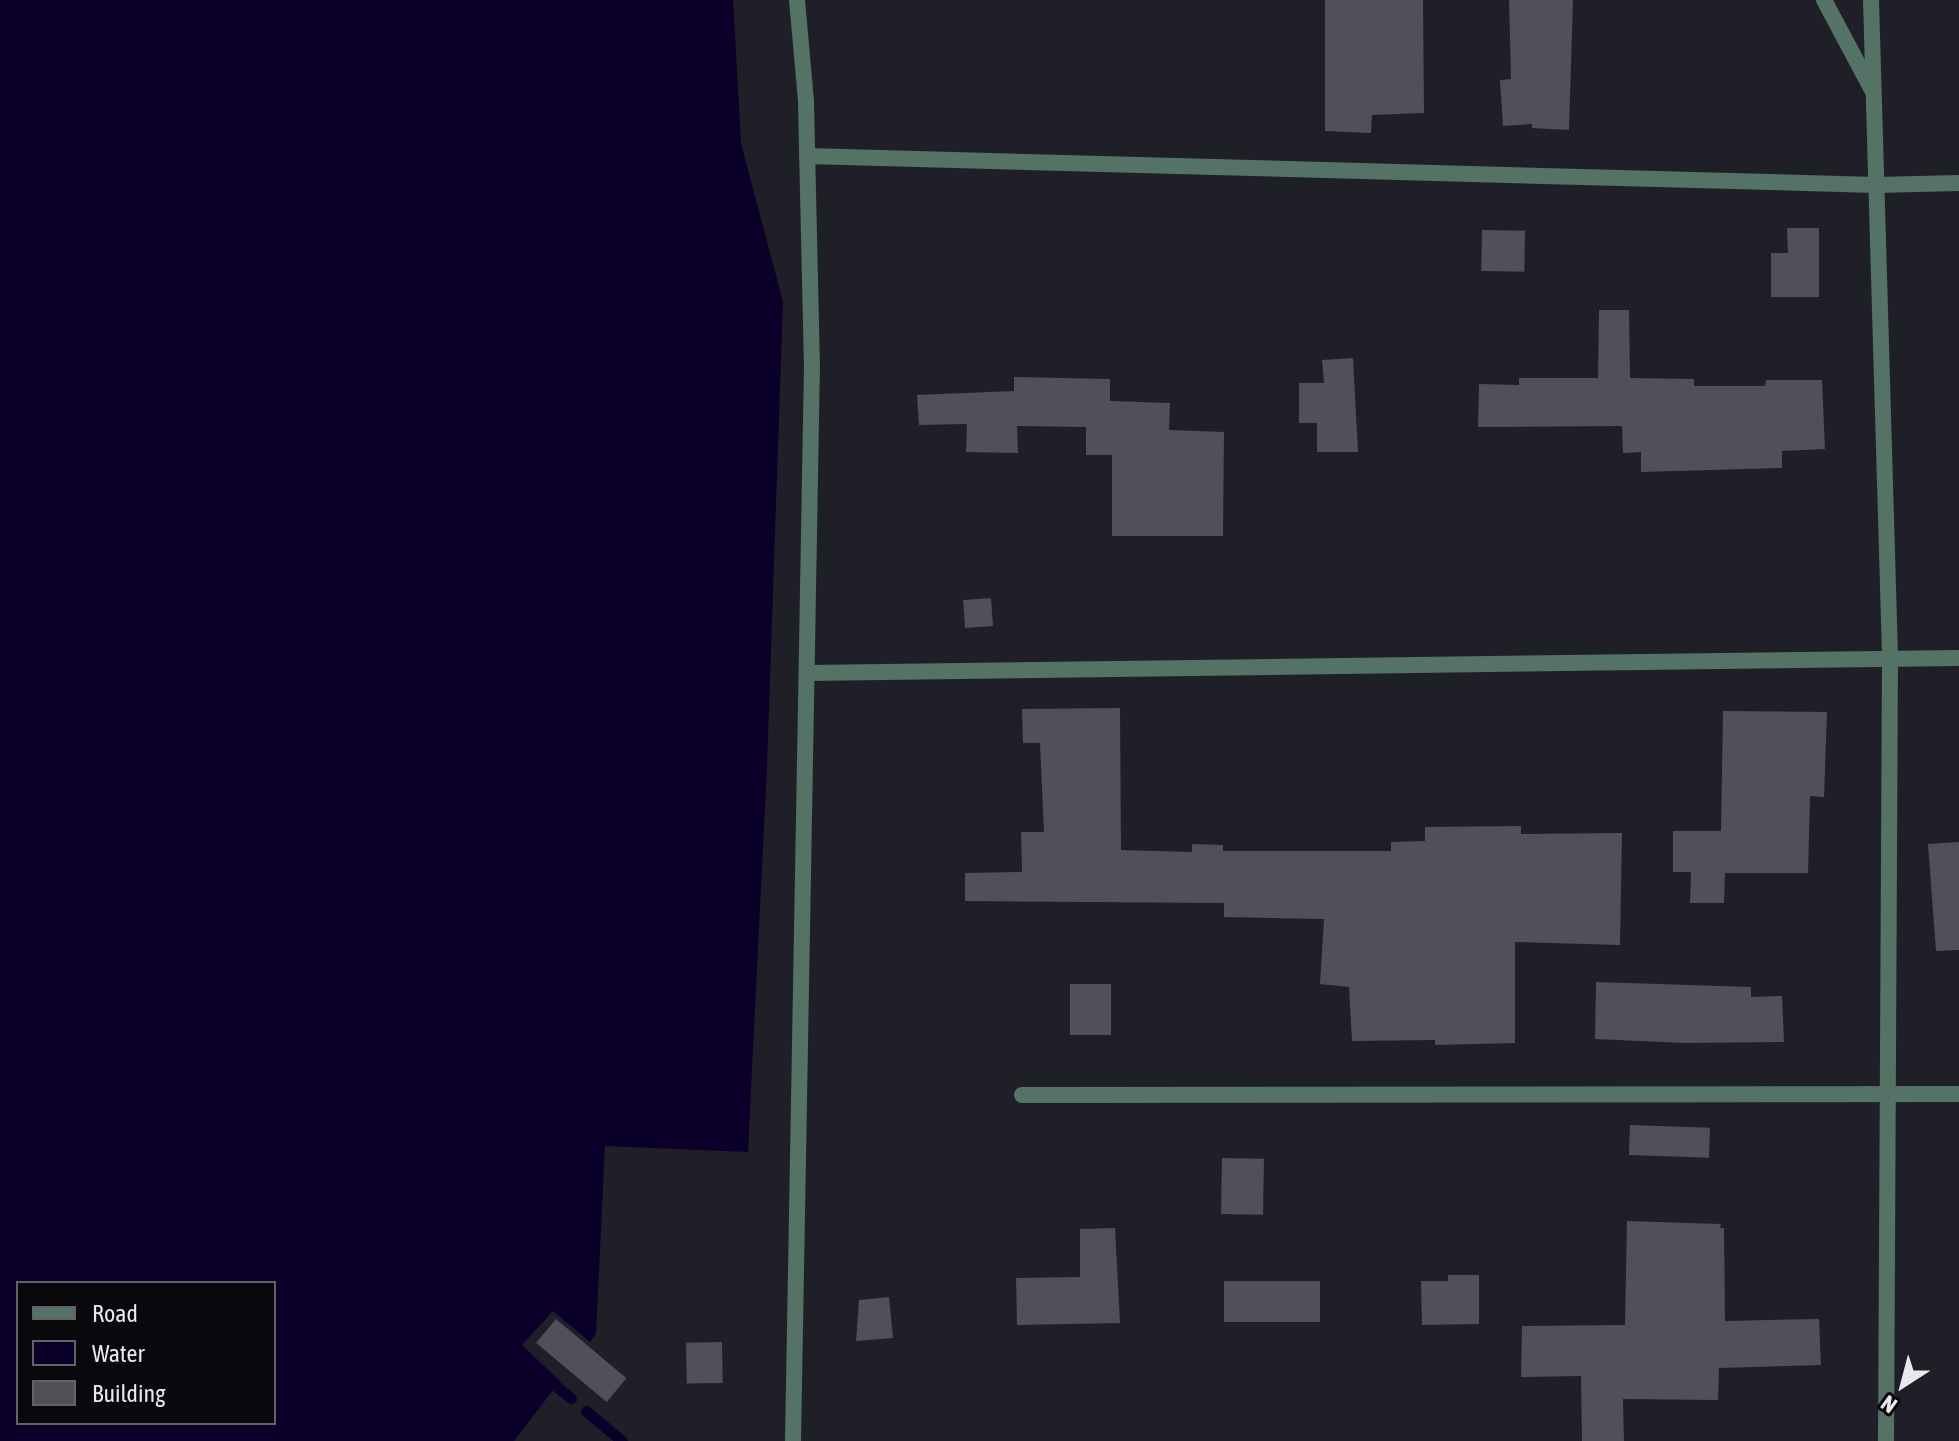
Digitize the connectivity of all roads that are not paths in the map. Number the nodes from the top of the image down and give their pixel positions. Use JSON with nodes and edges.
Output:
{"nodes":[{"id":1,"x":797,"y":0,"type":"edge"},
{"id":2,"x":1824,"y":0,"type":"edge"},
{"id":3,"x":1871,"y":0,"type":"edge"},
{"id":4,"x":1874,"y":96,"type":"junction"},
{"id":5,"x":807,"y":156,"type":"junction"},
{"id":6,"x":1959,"y":183,"type":"edge"},
{"id":7,"x":1877,"y":185,"type":"junction"},
{"id":8,"x":1890,"y":657,"type":"junction"},
{"id":9,"x":1959,"y":658,"type":"edge"},
{"id":10,"x":807,"y":673,"type":"junction"},
{"id":11,"x":1887,"y":1094,"type":"junction"},
{"id":12,"x":1959,"y":1094,"type":"edge"},
{"id":13,"x":1022,"y":1095,"type":"dead end"},
{"id":14,"x":793,"y":1441,"type":"edge"},
{"id":15,"x":1886,"y":1441,"type":"edge"}],
"edges":[{"from":1,"to":5,"type":"street"},
{"from":2,"to":4,"type":"street"},
{"from":3,"to":4,"type":"street"},
{"from":4,"to":7,"type":"street"},
{"from":5,"to":7,"type":"street"},
{"from":5,"to":10,"type":"street"},
{"from":6,"to":7,"type":"street"},
{"from":7,"to":8,"type":"street"},
{"from":8,"to":9,"type":"street"},
{"from":8,"to":10,"type":"street"},
{"from":8,"to":11,"type":"street"},
{"from":10,"to":14,"type":"street"},
{"from":11,"to":12,"type":"street"},
{"from":11,"to":13,"type":"street"},
{"from":11,"to":15,"type":"street"}]}
